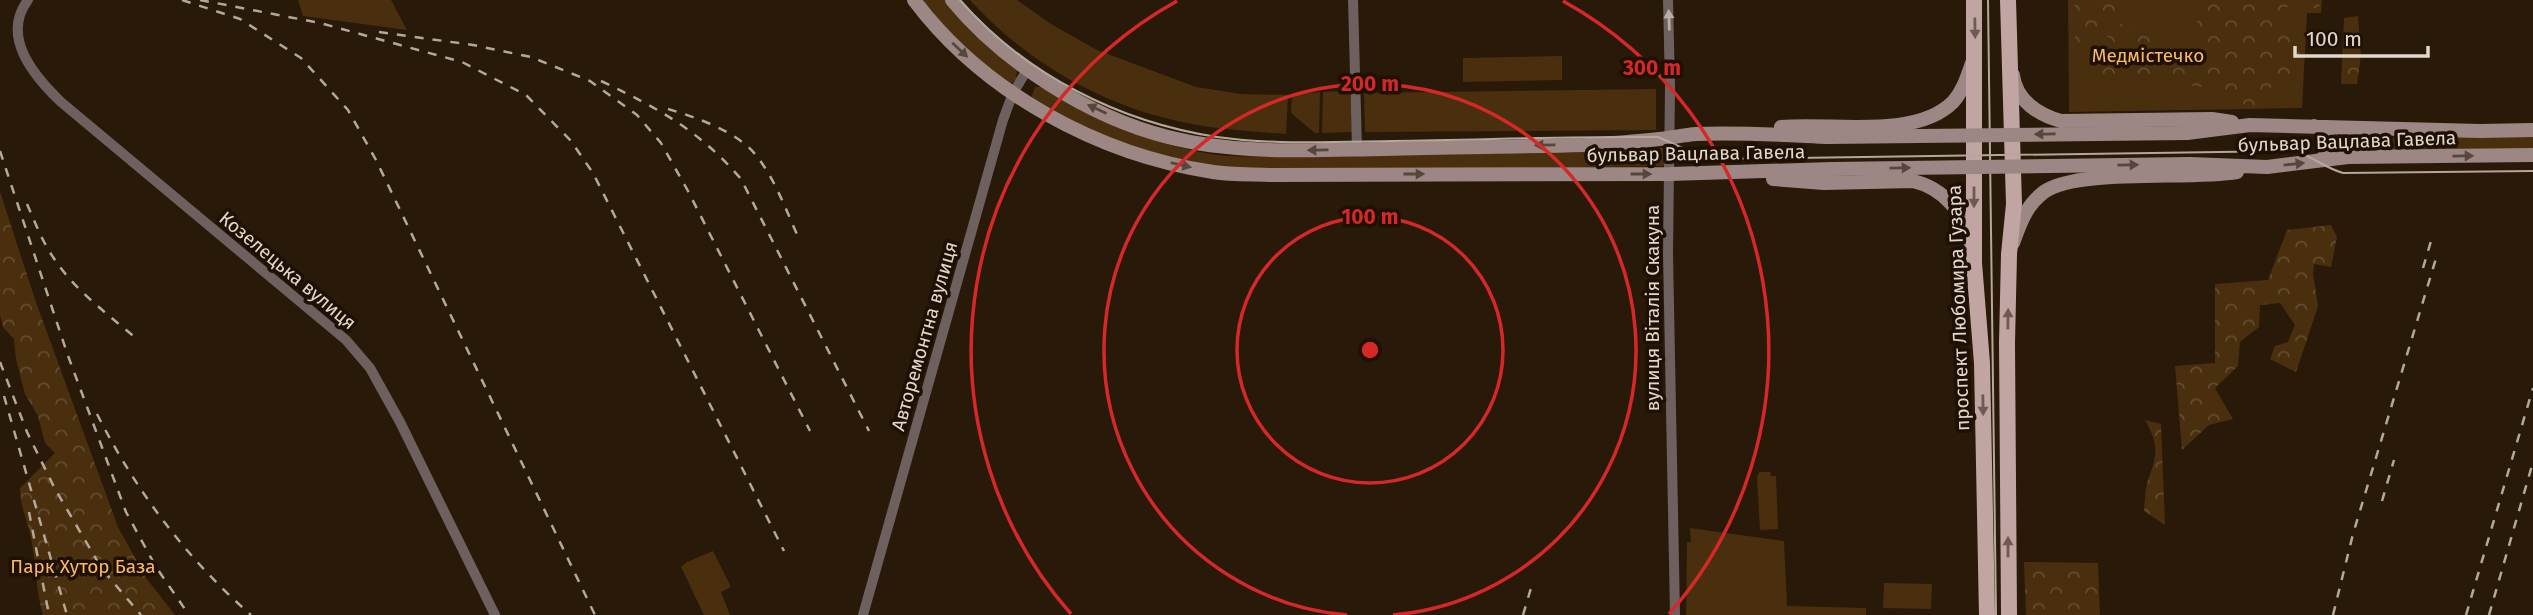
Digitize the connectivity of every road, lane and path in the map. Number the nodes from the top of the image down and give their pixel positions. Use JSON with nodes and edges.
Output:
{"nodes":[{"id":1,"x":28,"y":0,"type":"edge"},
{"id":2,"x":915,"y":0,"type":"edge"},
{"id":3,"x":952,"y":0,"type":"edge"},
{"id":4,"x":1353,"y":0,"type":"edge"},
{"id":5,"x":1668,"y":0,"type":"edge"},
{"id":6,"x":1974,"y":0,"type":"edge"},
{"id":7,"x":2008,"y":0,"type":"edge"},
{"id":8,"x":2010,"y":52,"type":"junction"},
{"id":9,"x":1975,"y":55,"type":"junction"},
{"id":10,"x":1027,"y":70,"type":"junction"},
{"id":11,"x":1013,"y":93,"type":"junction"},
{"id":12,"x":2250,"y":125,"type":"junction"},
{"id":13,"x":2313,"y":125,"type":"junction"},
{"id":14,"x":2533,"y":130,"type":"edge"},
{"id":15,"x":1730,"y":133,"type":"junction"},
{"id":16,"x":1670,"y":138,"type":"junction"},
{"id":17,"x":1357,"y":149,"type":"junction"},
{"id":18,"x":2533,"y":155,"type":"edge"},
{"id":19,"x":2321,"y":160,"type":"junction"},
{"id":20,"x":2267,"y":167,"type":"junction"},
{"id":21,"x":1712,"y":173,"type":"junction"},
{"id":22,"x":1670,"y":174,"type":"junction"},
{"id":23,"x":2009,"y":254,"type":"junction"},
{"id":24,"x":1974,"y":263,"type":"junction"},
{"id":25,"x":495,"y":615,"type":"edge"},
{"id":26,"x":863,"y":615,"type":"edge"},
{"id":27,"x":1675,"y":615,"type":"edge"},
{"id":28,"x":1987,"y":615,"type":"edge"},
{"id":29,"x":2008,"y":615,"type":"edge"}],
"edges":[{"from":1,"to":25,"type":"street","name":"Козелецька вулиця"},
{"from":2,"to":11,"type":"main road","name":"бульвар Вацлава Гавела","one_way":true},
{"from":3,"to":10,"type":"main road","name":"бульвар Вацлава Гавела"},
{"from":4,"to":17,"type":"street"},
{"from":16,"to":5,"type":"street","name":"вулиця Віталія Скакуна","one_way":true},
{"from":6,"to":9,"type":"main road","name":"проспект Любомира Гузара","one_way":true},
{"from":7,"to":8,"type":"main road"},
{"from":8,"to":12,"type":"main road"},
{"from":8,"to":23,"type":"main road"},
{"from":9,"to":15,"type":"main road"},
{"from":9,"to":24,"type":"main road","name":"проспект Любомира Гузара","one_way":true},
{"from":10,"to":11,"type":"street","name":"Авторемонтна вулиця"},
{"from":17,"to":10,"type":"main road","name":"бульвар Вацлава Гавела","one_way":true},
{"from":11,"to":22,"type":"main road","name":"бульвар Вацлава Гавела","one_way":true},
{"from":11,"to":26,"type":"street","name":"Авторемонтна вулиця"},
{"from":12,"to":13,"type":"main road","name":"бульвар Вацлава Гавела"},
{"from":12,"to":15,"type":"main road","name":"бульвар Вацлава Гавела","one_way":true,"bridge":true},
{"from":13,"to":14,"type":"main road","name":"бульвар Вацлава Гавела"},
{"from":13,"to":19,"type":"main road"},
{"from":15,"to":16,"type":"main road","name":"бульвар Вацлава Гавела"},
{"from":16,"to":17,"type":"main road","name":"бульвар Вацлава Гавела","one_way":true},
{"from":16,"to":22,"type":"street","name":"вулиця Віталія Скакуна"},
{"from":19,"to":18,"type":"main road","name":"бульвар Вацлава Гавела","one_way":true},
{"from":20,"to":19,"type":"main road","name":"бульвар Вацлава Гавела","one_way":true},
{"from":21,"to":20,"type":"main road","name":"бульвар Вацлава Гавела","one_way":true,"bridge":true},
{"from":20,"to":23,"type":"main road"},
{"from":21,"to":22,"type":"main road","name":"бульвар Вацлава Гавела"},
{"from":21,"to":24,"type":"main road"},
{"from":22,"to":27,"type":"street","name":"вулиця Віталія Скакуна"},
{"from":29,"to":23,"type":"main road","one_way":true},
{"from":24,"to":28,"type":"main road","name":"проспект Любомира Гузара","one_way":true}]}
